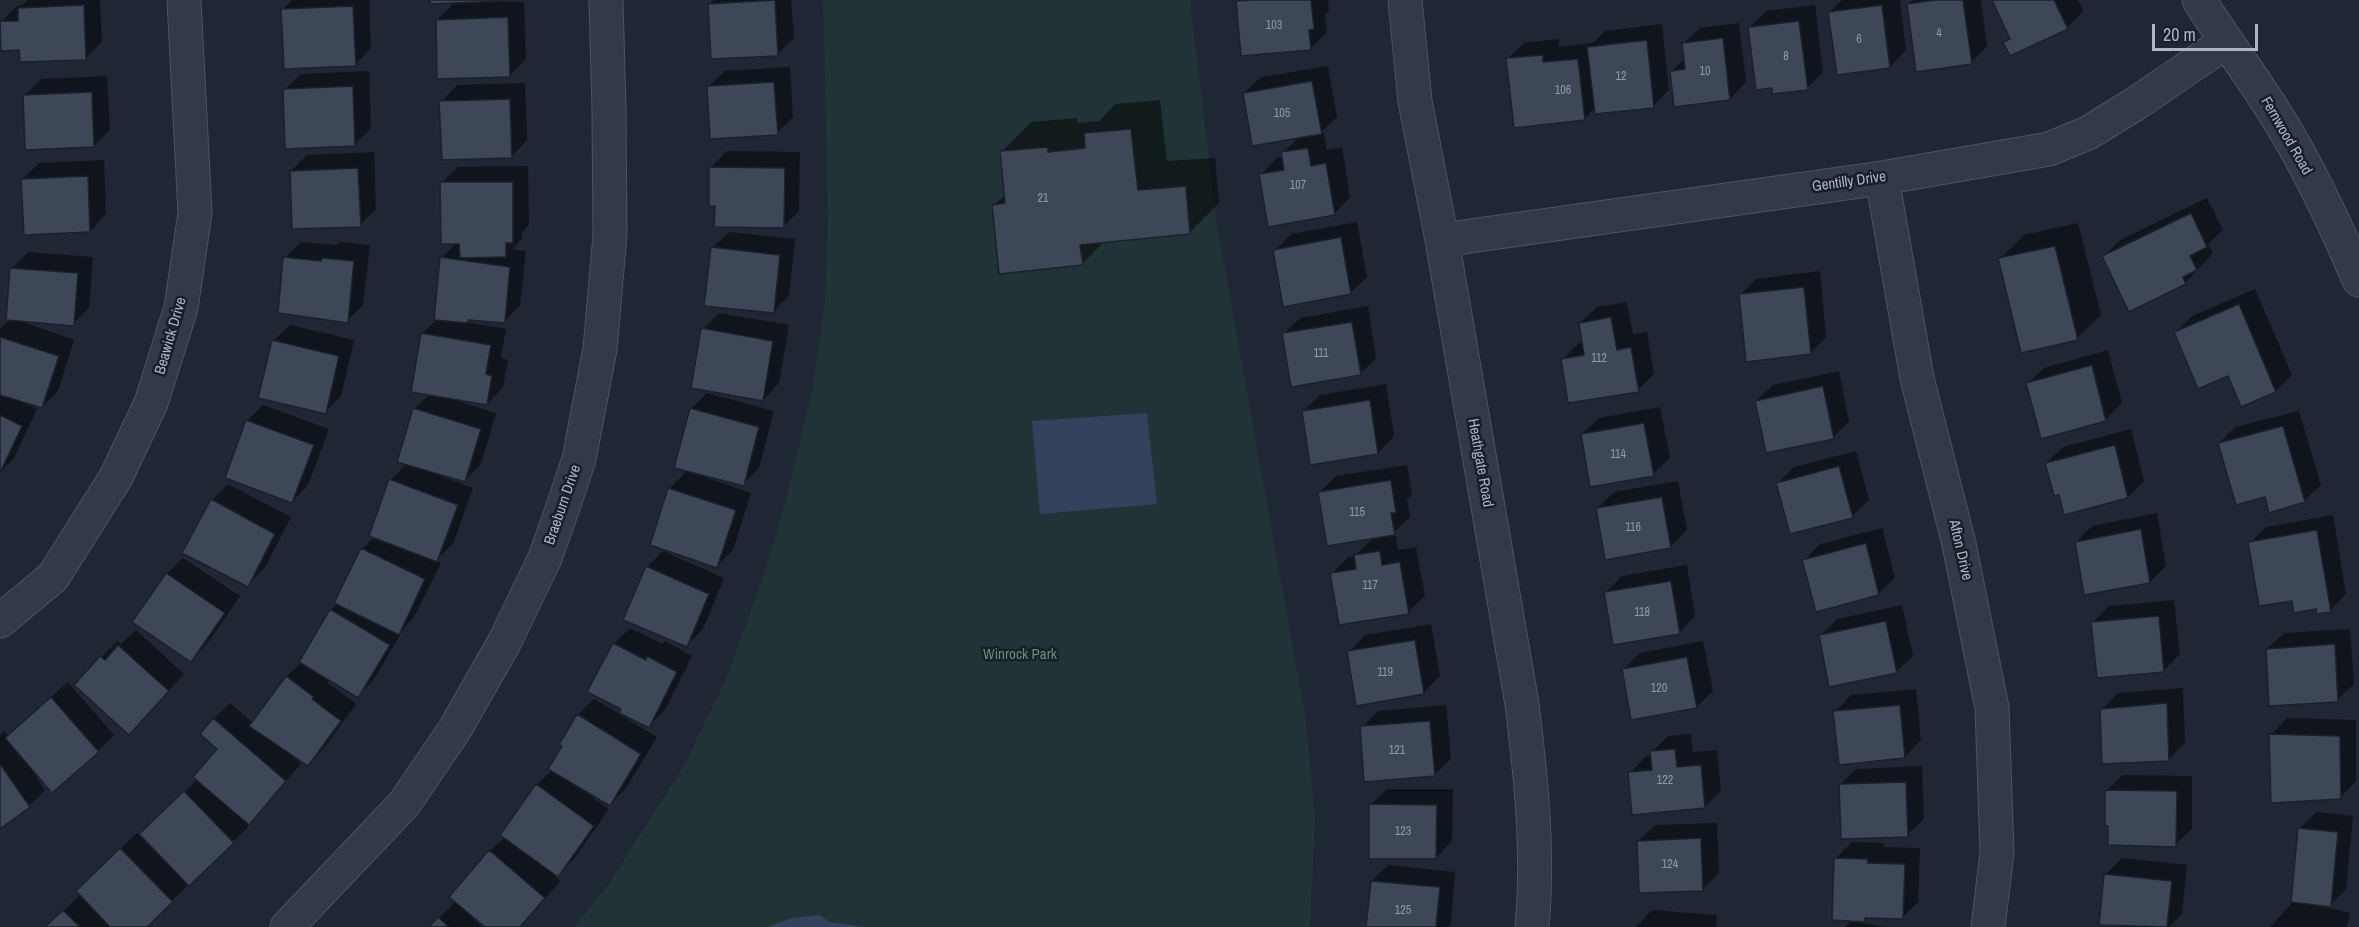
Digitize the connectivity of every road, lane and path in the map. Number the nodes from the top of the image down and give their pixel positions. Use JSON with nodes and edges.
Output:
{"nodes":[{"id":1,"x":184,"y":0,"type":"edge"},
{"id":2,"x":606,"y":0,"type":"edge"},
{"id":3,"x":1405,"y":0,"type":"edge"},
{"id":4,"x":2199,"y":0,"type":"edge"},
{"id":5,"x":2226,"y":42,"type":"junction"},
{"id":6,"x":1882,"y":178,"type":"junction"},
{"id":7,"x":1442,"y":240,"type":"junction"},
{"id":8,"x":2359,"y":280,"type":"edge"},
{"id":9,"x":0,"y":621,"type":"edge"},
{"id":10,"x":288,"y":927,"type":"edge"},
{"id":11,"x":1532,"y":927,"type":"edge"},
{"id":12,"x":1988,"y":927,"type":"edge"}],
"edges":[{"from":1,"to":9,"type":"street","name":"Beawick Drive"},
{"from":2,"to":10,"type":"street","name":"Braeburn Drive"},
{"from":3,"to":7,"type":"street","name":"Heathgate Road"},
{"from":4,"to":5,"type":"street","name":"Fernwood Road"},
{"from":5,"to":6,"type":"street","name":"Gentilly Drive"},
{"from":5,"to":8,"type":"street","name":"Fernwood Road"},
{"from":6,"to":7,"type":"street","name":"Gentilly Drive"},
{"from":6,"to":12,"type":"street","name":"Afton Drive"},
{"from":7,"to":11,"type":"street","name":"Heathgate Road"}]}
